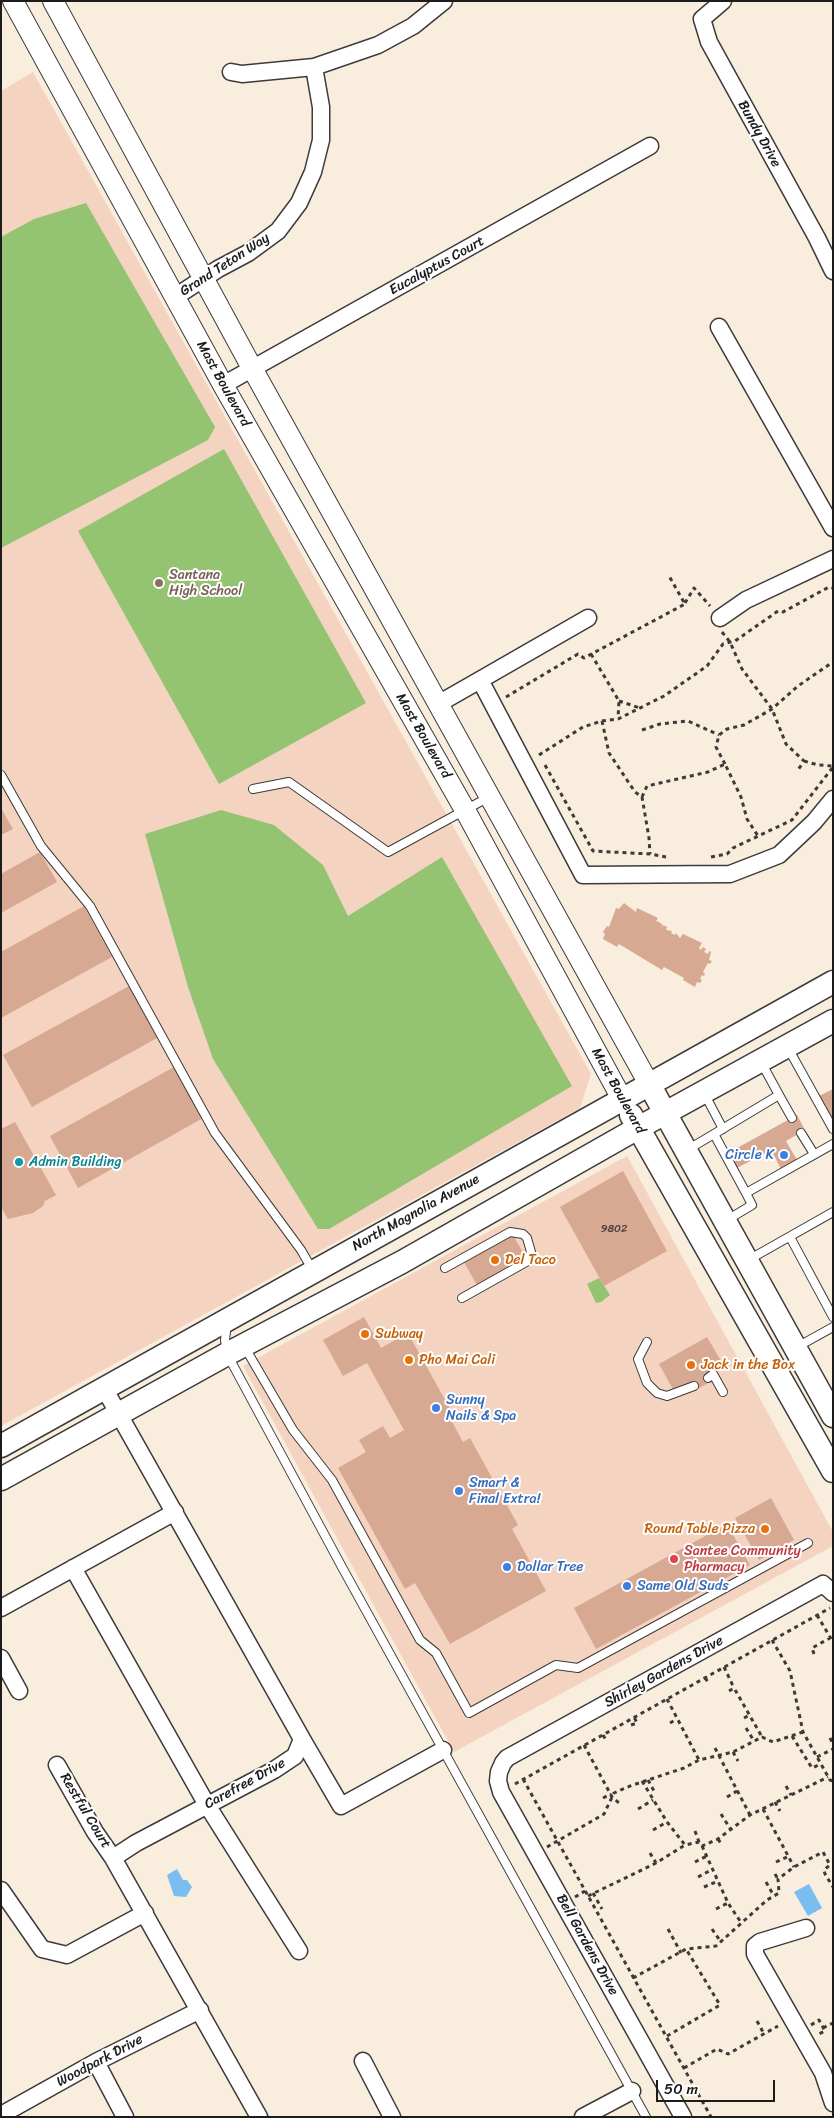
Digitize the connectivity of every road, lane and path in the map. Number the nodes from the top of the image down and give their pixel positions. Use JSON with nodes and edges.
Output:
{"nodes":[{"id":1,"x":13,"y":1,"type":"edge"},
{"id":2,"x":53,"y":1,"type":"edge"},
{"id":3,"x":444,"y":1,"type":"edge"},
{"id":4,"x":723,"y":1,"type":"edge"},
{"id":5,"x":314,"y":67,"type":"junction"},
{"id":6,"x":231,"y":72,"type":"dead end"},
{"id":7,"x":650,"y":146,"type":"dead end"},
{"id":8,"x":833,"y":271,"type":"edge"},
{"id":9,"x":204,"y":277,"type":"junction"},
{"id":10,"x":175,"y":297,"type":"junction"},
{"id":11,"x":719,"y":327,"type":"dead end"},
{"id":12,"x":252,"y":368,"type":"junction"},
{"id":13,"x":223,"y":385,"type":"junction"},
{"id":14,"x":833,"y":528,"type":"edge"},
{"id":15,"x":833,"y":559,"type":"edge"},
{"id":16,"x":669,"y":576,"type":"dead end"},
{"id":17,"x":833,"y":588,"type":"edge"},
{"id":18,"x":588,"y":618,"type":"dead end"},
{"id":19,"x":720,"y":618,"type":"dead end"},
{"id":20,"x":730,"y":642,"type":"junction"},
{"id":21,"x":591,"y":654,"type":"junction"},
{"id":22,"x":833,"y":662,"type":"edge"},
{"id":23,"x":480,"y":680,"type":"junction"},
{"id":24,"x":619,"y":701,"type":"junction"},
{"id":25,"x":438,"y":704,"type":"junction"},
{"id":26,"x":511,"y":705,"type":"dead end"},
{"id":27,"x":640,"y":708,"type":"junction"},
{"id":28,"x":772,"y":710,"type":"junction"},
{"id":29,"x":618,"y":718,"type":"junction"},
{"id":30,"x":602,"y":721,"type":"junction"},
{"id":31,"x":642,"y":730,"type":"dead end"},
{"id":32,"x":719,"y":735,"type":"junction"},
{"id":33,"x":534,"y":746,"type":"dead end"},
{"id":34,"x":539,"y":755,"type":"junction"},
{"id":35,"x":804,"y":761,"type":"junction"},
{"id":36,"x":725,"y":764,"type":"junction"},
{"id":37,"x":833,"y":766,"type":"edge"},
{"id":38,"x":798,"y":770,"type":"dead end"},
{"id":39,"x":1,"y":775,"type":"edge"},
{"id":40,"x":253,"y":789,"type":"dead end"},
{"id":41,"x":489,"y":797,"type":"junction"},
{"id":42,"x":642,"y":797,"type":"junction"},
{"id":43,"x":833,"y":799,"type":"edge"},
{"id":44,"x":465,"y":810,"type":"junction"},
{"id":45,"x":758,"y":837,"type":"junction"},
{"id":46,"x":650,"y":854,"type":"junction"},
{"id":47,"x":668,"y":858,"type":"dead end"},
{"id":48,"x":703,"y":858,"type":"dead end"},
{"id":49,"x":833,"y":982,"type":"edge"},
{"id":50,"x":833,"y":1020,"type":"edge"},
{"id":51,"x":787,"y":1046,"type":"junction"},
{"id":52,"x":760,"y":1061,"type":"junction"},
{"id":53,"x":649,"y":1084,"type":"junction"},
{"id":54,"x":703,"y":1092,"type":"junction"},
{"id":55,"x":779,"y":1095,"type":"junction"},
{"id":56,"x":622,"y":1099,"type":"junction"},
{"id":57,"x":665,"y":1113,"type":"junction"},
{"id":58,"x":792,"y":1118,"type":"dead end"},
{"id":59,"x":638,"y":1128,"type":"junction"},
{"id":60,"x":723,"y":1129,"type":"junction"},
{"id":61,"x":833,"y":1129,"type":"edge"},
{"id":62,"x":801,"y":1133,"type":"dead end"},
{"id":63,"x":714,"y":1134,"type":"junction"},
{"id":64,"x":833,"y":1144,"type":"edge"},
{"id":65,"x":686,"y":1151,"type":"junction"},
{"id":66,"x":814,"y":1154,"type":"junction"},
{"id":67,"x":746,"y":1192,"type":"junction"},
{"id":68,"x":833,"y":1212,"type":"edge"},
{"id":69,"x":725,"y":1221,"type":"junction"},
{"id":70,"x":790,"y":1236,"type":"junction"},
{"id":71,"x":747,"y":1261,"type":"junction"},
{"id":72,"x":445,"y":1268,"type":"dead end"},
{"id":73,"x":313,"y":1271,"type":"junction"},
{"id":74,"x":462,"y":1298,"type":"dead end"},
{"id":75,"x":833,"y":1317,"type":"edge"},
{"id":76,"x":228,"y":1319,"type":"junction"},
{"id":77,"x":833,"y":1327,"type":"edge"},
{"id":78,"x":647,"y":1342,"type":"dead end"},
{"id":79,"x":795,"y":1348,"type":"junction"},
{"id":80,"x":236,"y":1350,"type":"junction"},
{"id":81,"x":708,"y":1378,"type":"dead end"},
{"id":82,"x":694,"y":1386,"type":"dead end"},
{"id":83,"x":104,"y":1388,"type":"junction"},
{"id":84,"x":723,"y":1392,"type":"dead end"},
{"id":85,"x":119,"y":1415,"type":"junction"},
{"id":86,"x":833,"y":1416,"type":"edge"},
{"id":87,"x":1,"y":1446,"type":"edge"},
{"id":88,"x":833,"y":1471,"type":"edge"},
{"id":89,"x":1,"y":1479,"type":"edge"},
{"id":90,"x":175,"y":1512,"type":"junction"},
{"id":91,"x":808,"y":1543,"type":"dead end"},
{"id":92,"x":73,"y":1568,"type":"junction"},
{"id":93,"x":832,"y":1600,"type":"edge"},
{"id":94,"x":1,"y":1608,"type":"edge"},
{"id":95,"x":817,"y":1615,"type":"junction"},
{"id":96,"x":830,"y":1638,"type":"junction"},
{"id":97,"x":772,"y":1640,"type":"junction"},
{"id":98,"x":833,"y":1642,"type":"edge"},
{"id":99,"x":814,"y":1654,"type":"dead end"},
{"id":100,"x":1,"y":1658,"type":"edge"},
{"id":101,"x":724,"y":1667,"type":"junction"},
{"id":102,"x":705,"y":1678,"type":"junction"},
{"id":103,"x":708,"y":1682,"type":"dead end"},
{"id":104,"x":734,"y":1688,"type":"junction"},
{"id":105,"x":19,"y":1691,"type":"dead end"},
{"id":106,"x":729,"y":1691,"type":"dead end"},
{"id":107,"x":668,"y":1699,"type":"junction"},
{"id":108,"x":750,"y":1715,"type":"junction"},
{"id":109,"x":634,"y":1717,"type":"junction"},
{"id":110,"x":744,"y":1718,"type":"dead end"},
{"id":111,"x":677,"y":1719,"type":"junction"},
{"id":112,"x":670,"y":1722,"type":"dead end"},
{"id":113,"x":631,"y":1725,"type":"dead end"},
{"id":114,"x":746,"y":1728,"type":"dead end"},
{"id":115,"x":803,"y":1732,"type":"junction"},
{"id":116,"x":602,"y":1735,"type":"junction"},
{"id":117,"x":792,"y":1736,"type":"junction"},
{"id":118,"x":762,"y":1737,"type":"junction"},
{"id":119,"x":830,"y":1738,"type":"dead end"},
{"id":120,"x":302,"y":1739,"type":"junction"},
{"id":121,"x":606,"y":1740,"type":"dead end"},
{"id":122,"x":754,"y":1741,"type":"junction"},
{"id":123,"x":833,"y":1744,"type":"edge"},
{"id":124,"x":584,"y":1745,"type":"junction"},
{"id":125,"x":716,"y":1748,"type":"dead end"},
{"id":126,"x":833,"y":1748,"type":"edge"},
{"id":127,"x":443,"y":1750,"type":"junction"},
{"id":128,"x":733,"y":1752,"type":"junction"},
{"id":129,"x":719,"y":1755,"type":"junction"},
{"id":130,"x":817,"y":1757,"type":"junction"},
{"id":131,"x":700,"y":1760,"type":"junction"},
{"id":132,"x":738,"y":1761,"type":"dead end"},
{"id":133,"x":821,"y":1764,"type":"junction"},
{"id":134,"x":57,"y":1765,"type":"dead end"},
{"id":135,"x":499,"y":1772,"type":"joint"},
{"id":136,"x":828,"y":1777,"type":"junction"},
{"id":137,"x":523,"y":1779,"type":"junction"},
{"id":138,"x":648,"y":1780,"type":"junction"},
{"id":139,"x":642,"y":1781,"type":"junction"},
{"id":140,"x":833,"y":1782,"type":"edge"},
{"id":141,"x":786,"y":1786,"type":"dead end"},
{"id":142,"x":508,"y":1788,"type":"dead end"},
{"id":143,"x":737,"y":1790,"type":"junction"},
{"id":144,"x":654,"y":1791,"type":"dead end"},
{"id":145,"x":791,"y":1794,"type":"junction"},
{"id":146,"x":611,"y":1796,"type":"junction"},
{"id":147,"x":728,"y":1797,"type":"dead end"},
{"id":148,"x":603,"y":1798,"type":"dead end"},
{"id":149,"x":653,"y":1800,"type":"junction"},
{"id":150,"x":775,"y":1802,"type":"junction"},
{"id":151,"x":619,"y":1803,"type":"dead end"},
{"id":152,"x":207,"y":1805,"type":"junction"},
{"id":153,"x":638,"y":1809,"type":"dead end"},
{"id":154,"x":764,"y":1809,"type":"junction"},
{"id":155,"x":780,"y":1812,"type":"dead end"},
{"id":156,"x":721,"y":1814,"type":"dead end"},
{"id":157,"x":750,"y":1815,"type":"junction"},
{"id":158,"x":668,"y":1822,"type":"junction"},
{"id":159,"x":653,"y":1830,"type":"dead end"},
{"id":160,"x":731,"y":1830,"type":"junction"},
{"id":161,"x":695,"y":1831,"type":"dead end"},
{"id":162,"x":718,"y":1839,"type":"junction"},
{"id":163,"x":557,"y":1841,"type":"junction"},
{"id":164,"x":700,"y":1842,"type":"junction"},
{"id":165,"x":685,"y":1845,"type":"junction"},
{"id":166,"x":722,"y":1845,"type":"dead end"},
{"id":167,"x":702,"y":1846,"type":"junction"},
{"id":168,"x":544,"y":1849,"type":"dead end"},
{"id":169,"x":650,"y":1854,"type":"dead end"},
{"id":170,"x":707,"y":1856,"type":"junction"},
{"id":171,"x":787,"y":1857,"type":"junction"},
{"id":172,"x":113,"y":1858,"type":"junction"},
{"id":173,"x":695,"y":1862,"type":"dead end"},
{"id":174,"x":776,"y":1862,"type":"dead end"},
{"id":175,"x":656,"y":1863,"type":"junction"},
{"id":176,"x":794,"y":1867,"type":"junction"},
{"id":177,"x":713,"y":1869,"type":"junction"},
{"id":178,"x":775,"y":1874,"type":"dead end"},
{"id":179,"x":698,"y":1877,"type":"dead end"},
{"id":180,"x":778,"y":1879,"type":"junction"},
{"id":181,"x":718,"y":1881,"type":"junction"},
{"id":182,"x":766,"y":1882,"type":"dead end"},
{"id":183,"x":833,"y":1887,"type":"edge"},
{"id":184,"x":704,"y":1888,"type":"dead end"},
{"id":185,"x":1,"y":1890,"type":"edge"},
{"id":186,"x":585,"y":1891,"type":"junction"},
{"id":187,"x":593,"y":1893,"type":"junction"},
{"id":188,"x":588,"y":1896,"type":"junction"},
{"id":189,"x":774,"y":1896,"type":"junction"},
{"id":190,"x":572,"y":1898,"type":"dead end"},
{"id":191,"x":728,"y":1903,"type":"junction"},
{"id":192,"x":602,"y":1909,"type":"dead end"},
{"id":193,"x":716,"y":1909,"type":"dead end"},
{"id":194,"x":145,"y":1912,"type":"junction"},
{"id":195,"x":742,"y":1924,"type":"junction"},
{"id":196,"x":806,"y":1928,"type":"dead end"},
{"id":197,"x":668,"y":1929,"type":"dead end"},
{"id":198,"x":712,"y":1929,"type":"dead end"},
{"id":199,"x":721,"y":1942,"type":"junction"},
{"id":200,"x":686,"y":1949,"type":"junction"},
{"id":201,"x":299,"y":1952,"type":"dead end"},
{"id":202,"x":680,"y":1953,"type":"junction"},
{"id":203,"x":633,"y":1978,"type":"junction"},
{"id":204,"x":200,"y":2010,"type":"junction"},
{"id":205,"x":792,"y":2019,"type":"junction"},
{"id":206,"x":757,"y":2021,"type":"dead end"},
{"id":207,"x":833,"y":2023,"type":"edge"},
{"id":208,"x":824,"y":2028,"type":"dead end"},
{"id":209,"x":764,"y":2034,"type":"junction"},
{"id":210,"x":666,"y":2037,"type":"junction"},
{"id":211,"x":363,"y":2061,"type":"dead end"},
{"id":212,"x":96,"y":2062,"type":"junction"},
{"id":213,"x":684,"y":2068,"type":"junction"},
{"id":214,"x":632,"y":2091,"type":"junction"},
{"id":215,"x":833,"y":2103,"type":"edge"},
{"id":216,"x":1,"y":2115,"type":"edge"},
{"id":217,"x":125,"y":2117,"type":"edge"},
{"id":218,"x":259,"y":2117,"type":"edge"},
{"id":219,"x":392,"y":2117,"type":"edge"},
{"id":220,"x":583,"y":2117,"type":"edge"},
{"id":221,"x":646,"y":2117,"type":"edge"},
{"id":222,"x":683,"y":2117,"type":"edge"},
{"id":223,"x":711,"y":2117,"type":"edge"}],
"edges":[{"from":1,"to":10,"type":"street","name":"Mast Boulevard"},
{"from":2,"to":9,"type":"street","name":"Mast Boulevard"},
{"from":3,"to":5,"type":"street"},
{"from":4,"to":8,"type":"street","name":"Bundy Drive"},
{"from":5,"to":6,"type":"street"},
{"from":5,"to":9,"type":"street","name":"Grand Teton Way"},
{"from":7,"to":12,"type":"street","name":"Eucalyptus Court"},
{"from":9,"to":10,"type":"street","name":"Grand Teton Way"},
{"from":9,"to":12,"type":"street","name":"Mast Boulevard"},
{"from":10,"to":13,"type":"street","name":"Mast Boulevard"},
{"from":11,"to":14,"type":"street"},
{"from":12,"to":13,"type":"street","name":"Eucalyptus Court"},
{"from":12,"to":25,"type":"street","name":"Mast Boulevard"},
{"from":13,"to":44,"type":"street","name":"Mast Boulevard"},
{"from":15,"to":19,"type":"street"},
{"from":16,"to":21,"type":"path"},
{"from":17,"to":20,"type":"path"},
{"from":18,"to":23,"type":"street"},
{"from":20,"to":27,"type":"path"},
{"from":20,"to":28,"type":"path"},
{"from":21,"to":24,"type":"path"},
{"from":21,"to":26,"type":"path"},
{"from":22,"to":28,"type":"path"},
{"from":23,"to":25,"type":"street"},
{"from":23,"to":43,"type":"street"},
{"from":24,"to":27,"type":"path"},
{"from":24,"to":29,"type":"path"},
{"from":25,"to":41,"type":"street","name":"Mast Boulevard"},
{"from":27,"to":29,"type":"path"},
{"from":28,"to":32,"type":"path"},
{"from":28,"to":35,"type":"path"},
{"from":29,"to":30,"type":"path"},
{"from":30,"to":34,"type":"path"},
{"from":30,"to":42,"type":"path"},
{"from":31,"to":32,"type":"path"},
{"from":32,"to":36,"type":"path"},
{"from":33,"to":34,"type":"path"},
{"from":34,"to":46,"type":"path"},
{"from":35,"to":37,"type":"path"},
{"from":35,"to":38,"type":"path"},
{"from":36,"to":42,"type":"path"},
{"from":36,"to":45,"type":"path"},
{"from":37,"to":45,"type":"path"},
{"from":39,"to":73,"type":"lane"},
{"from":40,"to":44,"type":"lane"},
{"from":41,"to":44,"type":"lane"},
{"from":41,"to":53,"type":"street","name":"Mast Boulevard"},
{"from":42,"to":46,"type":"path"},
{"from":44,"to":56,"type":"street","name":"Mast Boulevard"},
{"from":45,"to":48,"type":"path"},
{"from":46,"to":47,"type":"path"},
{"from":49,"to":53,"type":"main road","name":"North Magnolia Avenue"},
{"from":50,"to":51,"type":"main road"},
{"from":51,"to":52,"type":"main road"},
{"from":51,"to":61,"type":"lane"},
{"from":52,"to":54,"type":"main road"},
{"from":52,"to":55,"type":"lane"},
{"from":53,"to":56,"type":"main road","name":"North Magnolia Avenue"},
{"from":53,"to":57,"type":"main road","name":"Mast Boulevard"},
{"from":54,"to":57,"type":"main road"},
{"from":54,"to":60,"type":"lane"},
{"from":55,"to":58,"type":"lane"},
{"from":55,"to":60,"type":"lane"},
{"from":56,"to":59,"type":"main road","name":"Mast Boulevard"},
{"from":56,"to":73,"type":"main road","name":"North Magnolia Avenue"},
{"from":57,"to":59,"type":"main road"},
{"from":57,"to":65,"type":"main road","name":"Mast Boulevard"},
{"from":59,"to":80,"type":"main road"},
{"from":59,"to":88,"type":"main road","name":"Mast Boulevard"},
{"from":60,"to":63,"type":"lane"},
{"from":62,"to":66,"type":"lane"},
{"from":63,"to":65,"type":"lane"},
{"from":63,"to":67,"type":"lane"},
{"from":64,"to":66,"type":"lane"},
{"from":65,"to":69,"type":"main road","name":"Mast Boulevard"},
{"from":66,"to":67,"type":"lane"},
{"from":67,"to":69,"type":"lane"},
{"from":68,"to":70,"type":"lane"},
{"from":69,"to":71,"type":"main road","name":"Mast Boulevard"},
{"from":70,"to":71,"type":"lane"},
{"from":70,"to":75,"type":"lane"},
{"from":71,"to":79,"type":"main road","name":"Mast Boulevard"},
{"from":72,"to":74,"type":"lane"},
{"from":73,"to":76,"type":"main road","name":"North Magnolia Avenue"},
{"from":76,"to":80,"type":"lane"},
{"from":76,"to":83,"type":"main road","name":"North Magnolia Avenue"},
{"from":77,"to":79,"type":"lane"},
{"from":78,"to":82,"type":"lane"},
{"from":79,"to":86,"type":"main road","name":"Mast Boulevard"},
{"from":80,"to":85,"type":"main road"},
{"from":80,"to":91,"type":"lane"},
{"from":80,"to":127,"type":"lane"},
{"from":81,"to":84,"type":"lane"},
{"from":83,"to":85,"type":"street"},
{"from":83,"to":87,"type":"main road","name":"North Magnolia Avenue"},
{"from":85,"to":89,"type":"main road"},
{"from":85,"to":90,"type":"street"},
{"from":90,"to":92,"type":"street"},
{"from":90,"to":120,"type":"street"},
{"from":92,"to":94,"type":"street"},
{"from":92,"to":152,"type":"street"},
{"from":93,"to":95,"type":"path"},
{"from":93,"to":135,"type":"street","name":"Shirley Gardens Drive"},
{"from":95,"to":96,"type":"path"},
{"from":95,"to":97,"type":"path"},
{"from":96,"to":98,"type":"path"},
{"from":96,"to":99,"type":"path"},
{"from":97,"to":101,"type":"path"},
{"from":97,"to":115,"type":"path"},
{"from":100,"to":105,"type":"street"},
{"from":101,"to":102,"type":"path"},
{"from":101,"to":104,"type":"path"},
{"from":102,"to":103,"type":"path"},
{"from":102,"to":107,"type":"path"},
{"from":104,"to":106,"type":"path"},
{"from":104,"to":108,"type":"path"},
{"from":107,"to":109,"type":"path"},
{"from":107,"to":111,"type":"path"},
{"from":108,"to":110,"type":"path"},
{"from":108,"to":118,"type":"path"},
{"from":109,"to":113,"type":"path"},
{"from":109,"to":116,"type":"path"},
{"from":111,"to":112,"type":"path"},
{"from":111,"to":131,"type":"path"},
{"from":114,"to":122,"type":"path"},
{"from":115,"to":117,"type":"path"},
{"from":115,"to":130,"type":"path"},
{"from":116,"to":121,"type":"path"},
{"from":116,"to":124,"type":"path"},
{"from":117,"to":118,"type":"path"},
{"from":117,"to":133,"type":"path"},
{"from":118,"to":122,"type":"path"},
{"from":119,"to":123,"type":"path"},
{"from":120,"to":127,"type":"street"},
{"from":120,"to":152,"type":"street","name":"Carefree Drive"},
{"from":122,"to":128,"type":"path"},
{"from":124,"to":137,"type":"path"},
{"from":124,"to":146,"type":"path"},
{"from":125,"to":129,"type":"path"},
{"from":126,"to":130,"type":"path"},
{"from":127,"to":214,"type":"lane"},
{"from":128,"to":129,"type":"path"},
{"from":128,"to":132,"type":"path"},
{"from":129,"to":131,"type":"path"},
{"from":129,"to":143,"type":"path"},
{"from":130,"to":133,"type":"path"},
{"from":131,"to":138,"type":"path"},
{"from":133,"to":136,"type":"path"},
{"from":134,"to":172,"type":"street","name":"Restful Court"},
{"from":135,"to":222,"type":"street","name":"Bell Gardens Drive"},
{"from":136,"to":140,"type":"path"},
{"from":136,"to":145,"type":"path"},
{"from":137,"to":142,"type":"path"},
{"from":137,"to":163,"type":"path"},
{"from":138,"to":139,"type":"path"},
{"from":138,"to":144,"type":"path"},
{"from":139,"to":146,"type":"path"},
{"from":139,"to":149,"type":"path"},
{"from":141,"to":145,"type":"path"},
{"from":143,"to":147,"type":"path"},
{"from":143,"to":157,"type":"path"},
{"from":145,"to":150,"type":"path"},
{"from":146,"to":148,"type":"path"},
{"from":146,"to":151,"type":"path"},
{"from":146,"to":163,"type":"path"},
{"from":149,"to":153,"type":"path"},
{"from":149,"to":158,"type":"path"},
{"from":150,"to":154,"type":"path"},
{"from":150,"to":155,"type":"path"},
{"from":152,"to":172,"type":"street","name":"Carefree Drive"},
{"from":152,"to":201,"type":"street"},
{"from":154,"to":157,"type":"path"},
{"from":154,"to":171,"type":"path"},
{"from":156,"to":160,"type":"path"},
{"from":157,"to":160,"type":"path"},
{"from":158,"to":159,"type":"path"},
{"from":158,"to":165,"type":"path"},
{"from":160,"to":162,"type":"path"},
{"from":161,"to":164,"type":"path"},
{"from":162,"to":166,"type":"path"},
{"from":162,"to":167,"type":"path"},
{"from":163,"to":168,"type":"path"},
{"from":163,"to":186,"type":"path"},
{"from":164,"to":165,"type":"path"},
{"from":164,"to":167,"type":"path"},
{"from":165,"to":175,"type":"path"},
{"from":167,"to":170,"type":"path"},
{"from":169,"to":175,"type":"path"},
{"from":170,"to":173,"type":"path"},
{"from":170,"to":177,"type":"path"},
{"from":171,"to":174,"type":"path"},
{"from":171,"to":176,"type":"path"},
{"from":172,"to":194,"type":"street"},
{"from":175,"to":187,"type":"path"},
{"from":176,"to":180,"type":"path"},
{"from":176,"to":183,"type":"path"},
{"from":177,"to":179,"type":"path"},
{"from":177,"to":181,"type":"path"},
{"from":178,"to":180,"type":"path"},
{"from":180,"to":189,"type":"path"},
{"from":181,"to":184,"type":"path"},
{"from":181,"to":191,"type":"path"},
{"from":182,"to":189,"type":"path"},
{"from":185,"to":194,"type":"street"},
{"from":186,"to":188,"type":"path"},
{"from":186,"to":190,"type":"path"},
{"from":187,"to":188,"type":"path"},
{"from":187,"to":192,"type":"path"},
{"from":188,"to":203,"type":"path"},
{"from":189,"to":195,"type":"path"},
{"from":191,"to":193,"type":"path"},
{"from":191,"to":195,"type":"path"},
{"from":194,"to":204,"type":"street"},
{"from":195,"to":199,"type":"path"},
{"from":196,"to":205,"type":"street"},
{"from":197,"to":202,"type":"path"},
{"from":198,"to":199,"type":"path"},
{"from":199,"to":200,"type":"path"},
{"from":200,"to":202,"type":"path"},
{"from":200,"to":210,"type":"path"},
{"from":202,"to":203,"type":"path"},
{"from":203,"to":210,"type":"path"},
{"from":204,"to":212,"type":"street","name":"Woodpark Drive"},
{"from":204,"to":218,"type":"street"},
{"from":205,"to":209,"type":"path"},
{"from":205,"to":215,"type":"street"},
{"from":206,"to":209,"type":"path"},
{"from":207,"to":208,"type":"path"},
{"from":209,"to":213,"type":"path"},
{"from":210,"to":213,"type":"path"},
{"from":211,"to":219,"type":"street"},
{"from":212,"to":216,"type":"street","name":"Woodpark Drive"},
{"from":212,"to":217,"type":"street"},
{"from":213,"to":223,"type":"path"},
{"from":214,"to":220,"type":"street"},
{"from":214,"to":221,"type":"lane"}]}
